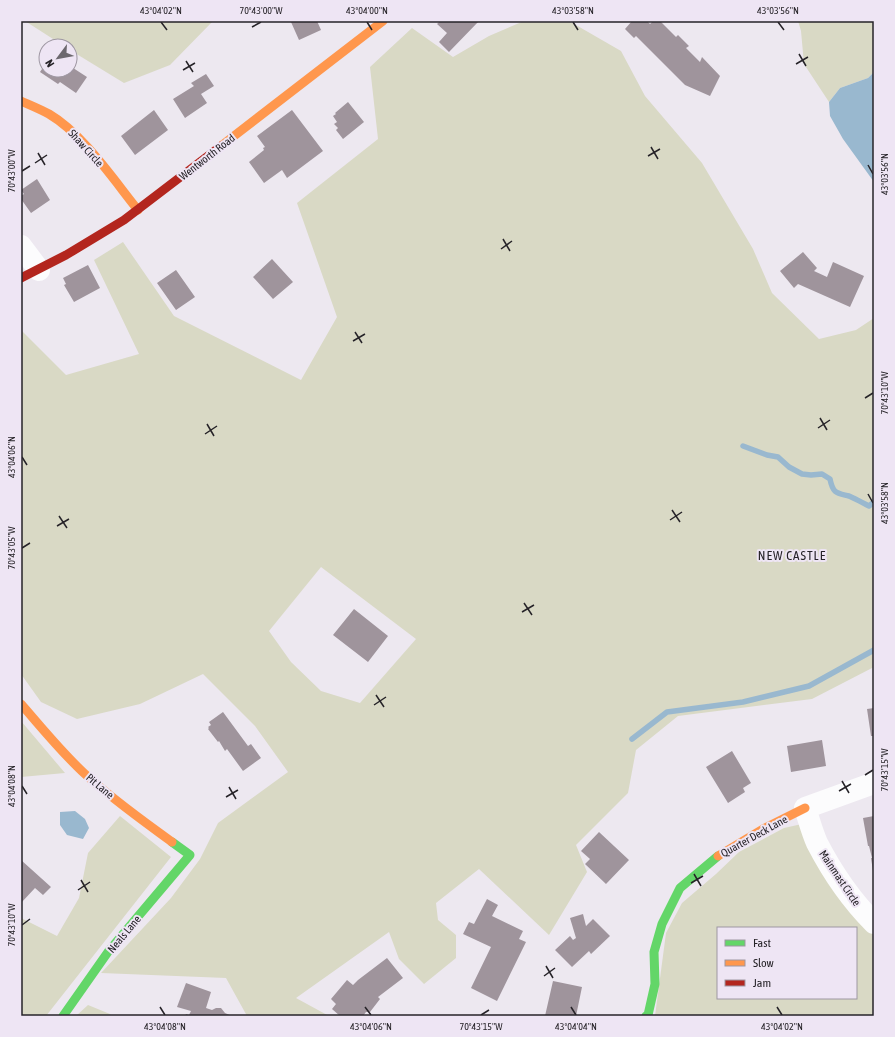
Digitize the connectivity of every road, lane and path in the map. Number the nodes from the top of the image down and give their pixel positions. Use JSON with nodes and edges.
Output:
{"nodes":[{"id":1,"x":380,"y":22,"type":"edge"},
{"id":2,"x":21,"y":101,"type":"edge"},
{"id":3,"x":138,"y":210,"type":"junction"},
{"id":4,"x":21,"y":246,"type":"edge"},
{"id":5,"x":30,"y":274,"type":"edge"},
{"id":6,"x":21,"y":704,"type":"edge"},
{"id":7,"x":874,"y":783,"type":"edge"},
{"id":8,"x":805,"y":808,"type":"junction"},
{"id":9,"x":190,"y":855,"type":"joint"},
{"id":10,"x":874,"y":923,"type":"edge"},
{"id":11,"x":63,"y":1016,"type":"edge"},
{"id":12,"x":646,"y":1016,"type":"edge"}],
"edges":[{"from":1,"to":3,"type":"street","name":"Wentworth Road"},
{"from":2,"to":3,"type":"street","name":"Shaw Circle"},
{"from":3,"to":5,"type":"street","name":"Wentworth Road"},
{"from":4,"to":5,"type":"street"},
{"from":6,"to":9,"type":"street","name":"Pit Lane"},
{"from":7,"to":8,"type":"street"},
{"from":8,"to":10,"type":"street","name":"Mainmast Circle"},
{"from":8,"to":12,"type":"street","name":"Quarter Deck Lane"},
{"from":9,"to":11,"type":"street","name":"Neals Lane"}]}
